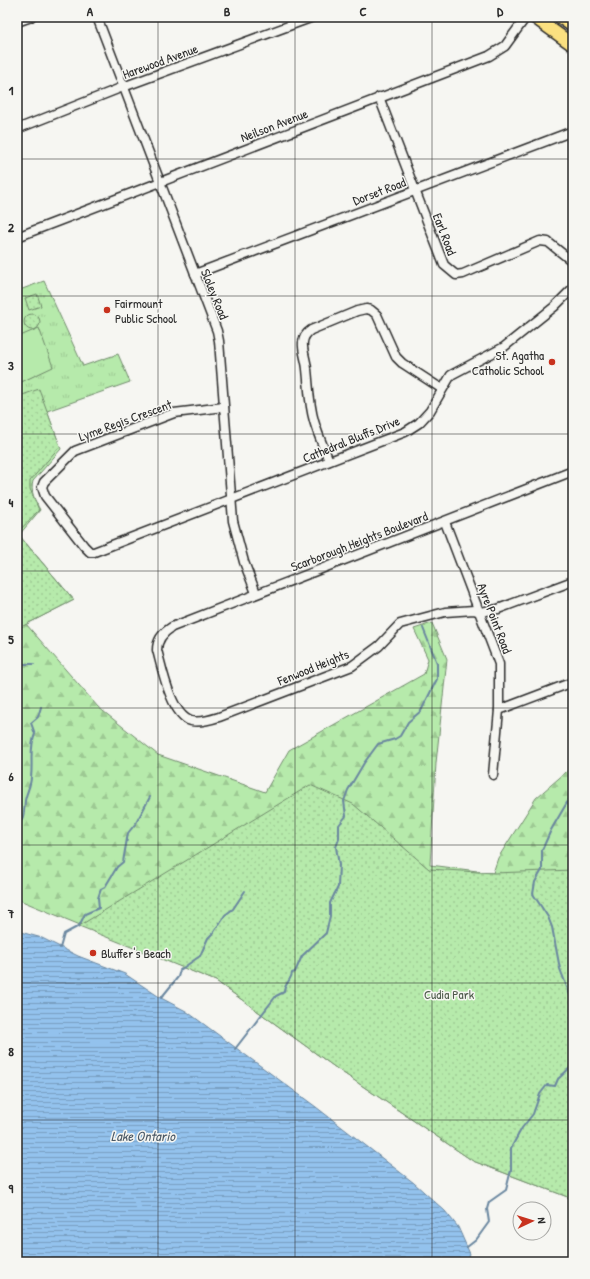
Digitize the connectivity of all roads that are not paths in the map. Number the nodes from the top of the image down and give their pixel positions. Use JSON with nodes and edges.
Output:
{"nodes":[{"id":1,"x":31,"y":17,"type":"edge"},
{"id":2,"x":97,"y":17,"type":"edge"},
{"id":3,"x":313,"y":17,"type":"edge"},
{"id":4,"x":526,"y":17,"type":"edge"},
{"id":5,"x":534,"y":17,"type":"edge"},
{"id":6,"x":560,"y":17,"type":"edge"},
{"id":7,"x":17,"y":22,"type":"edge"},
{"id":8,"x":573,"y":26,"type":"edge"},
{"id":9,"x":573,"y":46,"type":"edge"},
{"id":10,"x":123,"y":87,"type":"junction"},
{"id":11,"x":379,"y":98,"type":"junction"},
{"id":12,"x":17,"y":129,"type":"edge"},
{"id":13,"x":573,"y":131,"type":"edge"},
{"id":14,"x":159,"y":181,"type":"junction"},
{"id":15,"x":415,"y":190,"type":"junction"},
{"id":16,"x":17,"y":237,"type":"edge"},
{"id":17,"x":573,"y":262,"type":"edge"},
{"id":18,"x":195,"y":274,"type":"junction"},
{"id":19,"x":573,"y":288,"type":"edge"},
{"id":20,"x":442,"y":389,"type":"junction"},
{"id":21,"x":224,"y":407,"type":"junction"},
{"id":22,"x":330,"y":461,"type":"junction"},
{"id":23,"x":573,"y":471,"type":"edge"},
{"id":24,"x":231,"y":499,"type":"junction"},
{"id":25,"x":445,"y":522,"type":"junction"},
{"id":26,"x":573,"y":581,"type":"edge"},
{"id":27,"x":256,"y":593,"type":"junction"},
{"id":28,"x":480,"y":612,"type":"junction"},
{"id":29,"x":573,"y":682,"type":"edge"},
{"id":30,"x":500,"y":710,"type":"junction"},
{"id":31,"x":189,"y":720,"type":"joint"},
{"id":32,"x":493,"y":775,"type":"dead end"}],
"edges":[{"from":1,"to":7,"type":"street"},
{"from":2,"to":10,"type":"street","name":"Sloley Road"},
{"from":3,"to":10,"type":"street","name":"Harewood Avenue"},
{"from":4,"to":11,"type":"street","name":"Neilson Avenue"},
{"from":5,"to":9,"type":"main road"},
{"from":6,"to":8,"type":"main road"},
{"from":10,"to":12,"type":"street","name":"Harewood Avenue"},
{"from":10,"to":14,"type":"street","name":"Sloley Road"},
{"from":11,"to":14,"type":"street","name":"Neilson Avenue"},
{"from":11,"to":15,"type":"street","name":"Earl Road"},
{"from":13,"to":15,"type":"street","name":"Dorset Road"},
{"from":14,"to":16,"type":"street","name":"Neilson Avenue"},
{"from":14,"to":18,"type":"street","name":"Sloley Road"},
{"from":15,"to":17,"type":"street","name":"Earl Road"},
{"from":15,"to":18,"type":"street","name":"Dorset Road"},
{"from":18,"to":21,"type":"street","name":"Sloley Road"},
{"from":19,"to":20,"type":"street","name":"Cathedral Bluffs Drive"},
{"from":20,"to":22,"type":"street","name":"Cathedral Bluffs Drive"},
{"from":20,"to":22,"type":"street"},
{"from":21,"to":24,"type":"street","name":"Sloley Road"},
{"from":21,"to":24,"type":"street","name":"Lyme Regis Crescent"},
{"from":22,"to":24,"type":"street","name":"Cathedral Bluffs Drive"},
{"from":23,"to":25,"type":"street","name":"Scarborough Heights Boulevard"},
{"from":24,"to":27,"type":"street","name":"Sloley Road"},
{"from":25,"to":27,"type":"street","name":"Scarborough Heights Boulevard"},
{"from":25,"to":28,"type":"street","name":"Ayre Point Road"},
{"from":26,"to":28,"type":"street","name":"Fenwood Heights"},
{"from":27,"to":31,"type":"street","name":"Scarborough Heights Boulevard"},
{"from":28,"to":30,"type":"street","name":"Ayre Point Road"},
{"from":28,"to":31,"type":"street","name":"Fenwood Heights"},
{"from":29,"to":30,"type":"street"},
{"from":30,"to":32,"type":"street","name":"Ayre Point Road"}]}
